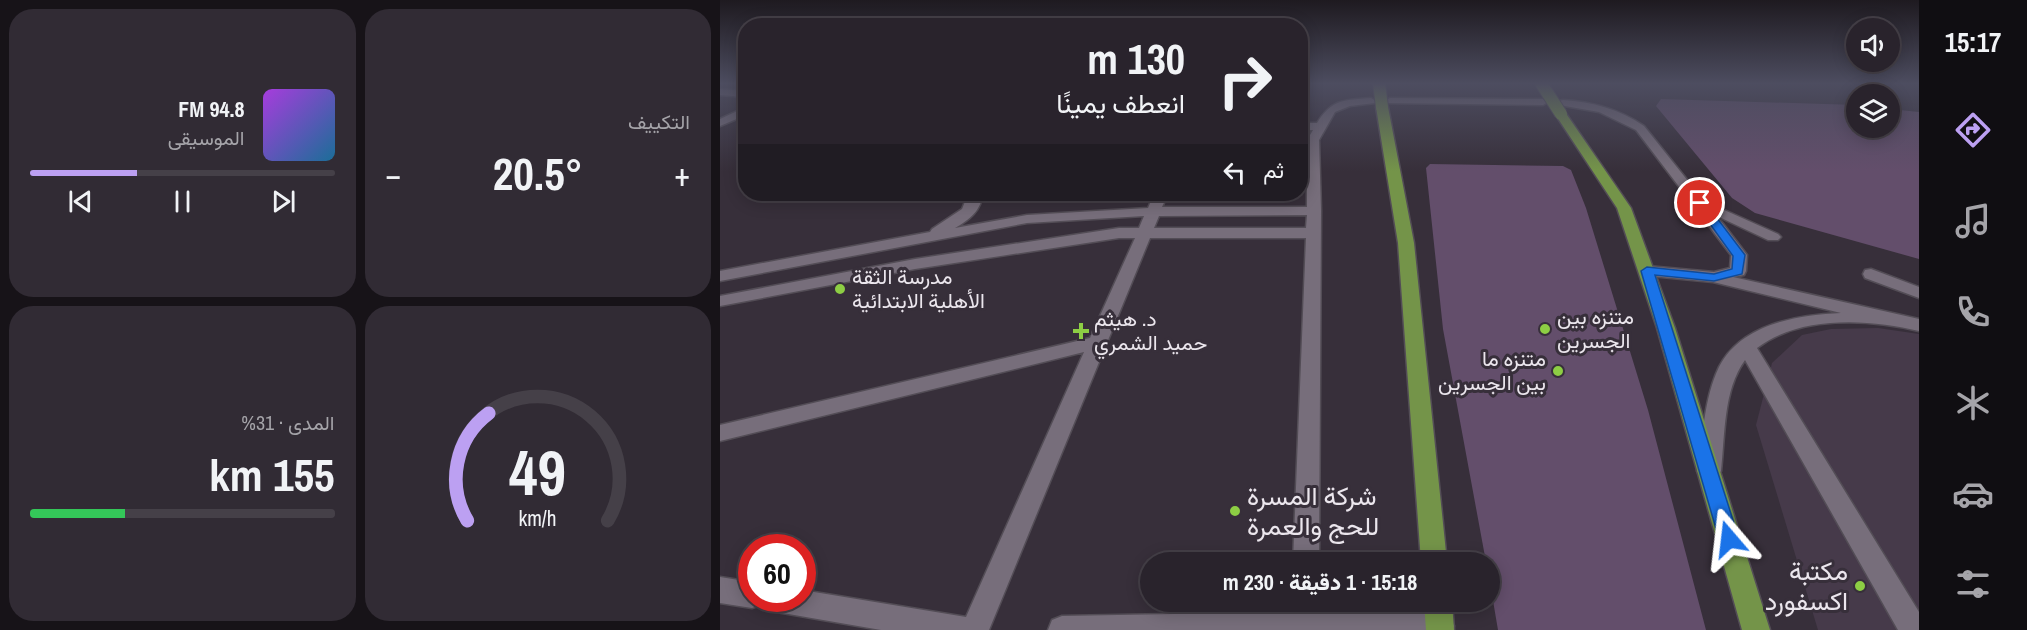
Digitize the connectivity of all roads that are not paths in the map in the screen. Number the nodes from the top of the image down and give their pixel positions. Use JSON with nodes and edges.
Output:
{"nodes":[{"id":1,"x":1331,"y":112,"type":"edge"},
{"id":2,"x":1383,"y":112,"type":"edge"},
{"id":3,"x":1565,"y":112,"type":"edge"},
{"id":4,"x":1612,"y":112,"type":"edge"},
{"id":5,"x":738,"y":114,"type":"edge"},
{"id":6,"x":720,"y":123,"type":"edge"},
{"id":7,"x":1311,"y":135,"type":"edge"},
{"id":8,"x":974,"y":201,"type":"edge"},
{"id":9,"x":1158,"y":201,"type":"edge"},
{"id":10,"x":1700,"y":203,"type":"junction"},
{"id":11,"x":1154,"y":211,"type":"junction"},
{"id":12,"x":1314,"y":211,"type":"junction"},
{"id":13,"x":1145,"y":232,"type":"junction"},
{"id":14,"x":1313,"y":232,"type":"junction"},
{"id":15,"x":1773,"y":237,"type":"dead end"},
{"id":16,"x":925,"y":239,"type":"junction"},
{"id":17,"x":915,"y":264,"type":"junction"},
{"id":18,"x":1647,"y":271,"type":"junction"},
{"id":19,"x":1871,"y":274,"type":"dead end"},
{"id":20,"x":720,"y":276,"type":"edge"},
{"id":21,"x":1714,"y":278,"type":"junction"},
{"id":22,"x":1919,"y":293,"type":"edge"},
{"id":23,"x":720,"y":301,"type":"edge"},
{"id":24,"x":1893,"y":319,"type":"junction"},
{"id":25,"x":1919,"y":325,"type":"edge"},
{"id":26,"x":1096,"y":343,"type":"junction"},
{"id":27,"x":1747,"y":347,"type":"junction"},
{"id":28,"x":720,"y":433,"type":"edge"},
{"id":29,"x":1709,"y":471,"type":"junction"},
{"id":30,"x":1306,"y":552,"type":"edge"},
{"id":31,"x":1433,"y":552,"type":"edge"},
{"id":32,"x":720,"y":590,"type":"edge"},
{"id":33,"x":738,"y":593,"type":"edge"},
{"id":34,"x":816,"y":605,"type":"edge"},
{"id":35,"x":1305,"y":614,"type":"edge"},
{"id":36,"x":1439,"y":619,"type":"edge"},
{"id":37,"x":964,"y":630,"type":"edge"},
{"id":38,"x":975,"y":630,"type":"edge"},
{"id":39,"x":1062,"y":630,"type":"edge"},
{"id":40,"x":1756,"y":630,"type":"edge"},
{"id":41,"x":1914,"y":630,"type":"edge"}],
"edges":[{"from":1,"to":7,"type":"street"},
{"from":2,"to":31,"type":"main road"},
{"from":3,"to":18,"type":"main road"},
{"from":4,"to":10,"type":"street"},
{"from":5,"to":6,"type":"street"},
{"from":7,"to":12,"type":"street"},
{"from":8,"to":16,"type":"street"},
{"from":9,"to":11,"type":"street"},
{"from":10,"to":15,"type":"street"},
{"from":10,"to":21,"type":"street"},
{"from":11,"to":12,"type":"street"},
{"from":11,"to":13,"type":"street"},
{"from":11,"to":16,"type":"street"},
{"from":12,"to":14,"type":"street"},
{"from":13,"to":14,"type":"street"},
{"from":13,"to":17,"type":"street"},
{"from":13,"to":26,"type":"street"},
{"from":14,"to":30,"type":"street"},
{"from":16,"to":17,"type":"street"},
{"from":16,"to":20,"type":"street"},
{"from":17,"to":23,"type":"street"},
{"from":18,"to":21,"type":"street"},
{"from":18,"to":29,"type":"main road"},
{"from":19,"to":22,"type":"street"},
{"from":21,"to":24,"type":"street"},
{"from":24,"to":25,"type":"street"},
{"from":24,"to":27,"type":"street"},
{"from":26,"to":28,"type":"street"},
{"from":26,"to":38,"type":"street"},
{"from":27,"to":29,"type":"street"},
{"from":27,"to":41,"type":"street"},
{"from":29,"to":40,"type":"main road"},
{"from":32,"to":33,"type":"street"},
{"from":34,"to":37,"type":"street"},
{"from":35,"to":36,"type":"street"},
{"from":35,"to":39,"type":"street"}]}
